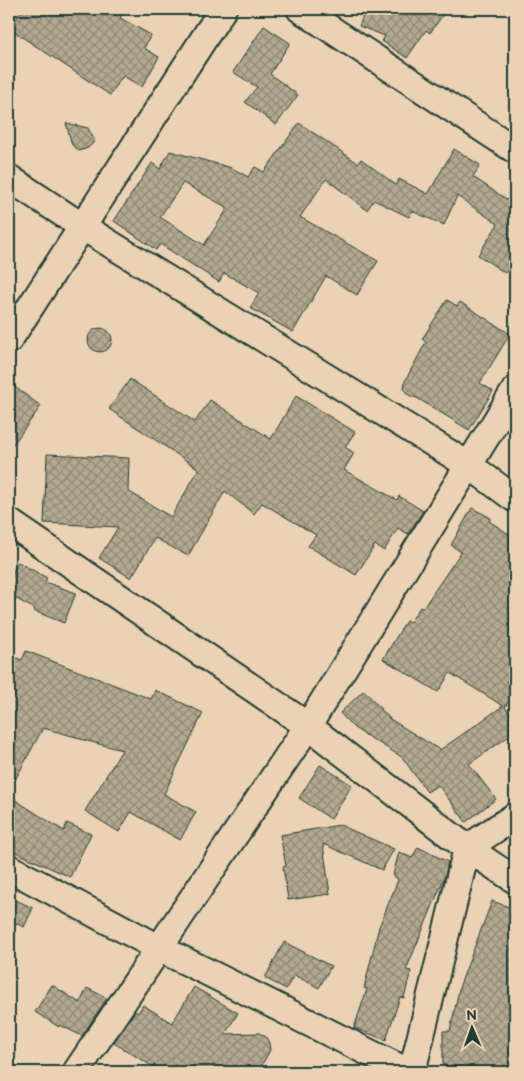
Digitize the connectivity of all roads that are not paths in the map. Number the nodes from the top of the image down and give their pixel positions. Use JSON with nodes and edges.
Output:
{"nodes":[{"id":1,"x":223,"y":9,"type":"edge"},
{"id":2,"x":300,"y":9,"type":"edge"},
{"id":3,"x":515,"y":150,"type":"edge"},
{"id":4,"x":9,"y":178,"type":"edge"},
{"id":5,"x":83,"y":228,"type":"junction"},
{"id":6,"x":9,"y":340,"type":"edge"},
{"id":7,"x":515,"y":390,"type":"edge"},
{"id":8,"x":470,"y":466,"type":"junction"},
{"id":9,"x":515,"y":499,"type":"edge"},
{"id":10,"x":9,"y":522,"type":"edge"},
{"id":11,"x":308,"y":726,"type":"junction"},
{"id":12,"x":515,"y":816,"type":"edge"},
{"id":13,"x":467,"y":848,"type":"junction"},
{"id":14,"x":9,"y":868,"type":"edge"},
{"id":15,"x":515,"y":880,"type":"edge"},
{"id":16,"x":158,"y":948,"type":"junction"},
{"id":17,"x":76,"y":1072,"type":"edge"},
{"id":18,"x":408,"y":1072,"type":"edge"},
{"id":19,"x":412,"y":1072,"type":"edge"}],
"edges":[{"from":1,"to":5,"type":"street"},
{"from":2,"to":3,"type":"street"},
{"from":4,"to":5,"type":"street"},
{"from":5,"to":6,"type":"street"},
{"from":5,"to":8,"type":"street"},
{"from":7,"to":8,"type":"street"},
{"from":8,"to":9,"type":"street"},
{"from":8,"to":11,"type":"street"},
{"from":10,"to":11,"type":"street"},
{"from":11,"to":13,"type":"street"},
{"from":11,"to":16,"type":"street"},
{"from":12,"to":13,"type":"street"},
{"from":13,"to":15,"type":"street"},
{"from":13,"to":19,"type":"street"},
{"from":14,"to":16,"type":"street"},
{"from":16,"to":17,"type":"street"},
{"from":16,"to":18,"type":"street"}]}
